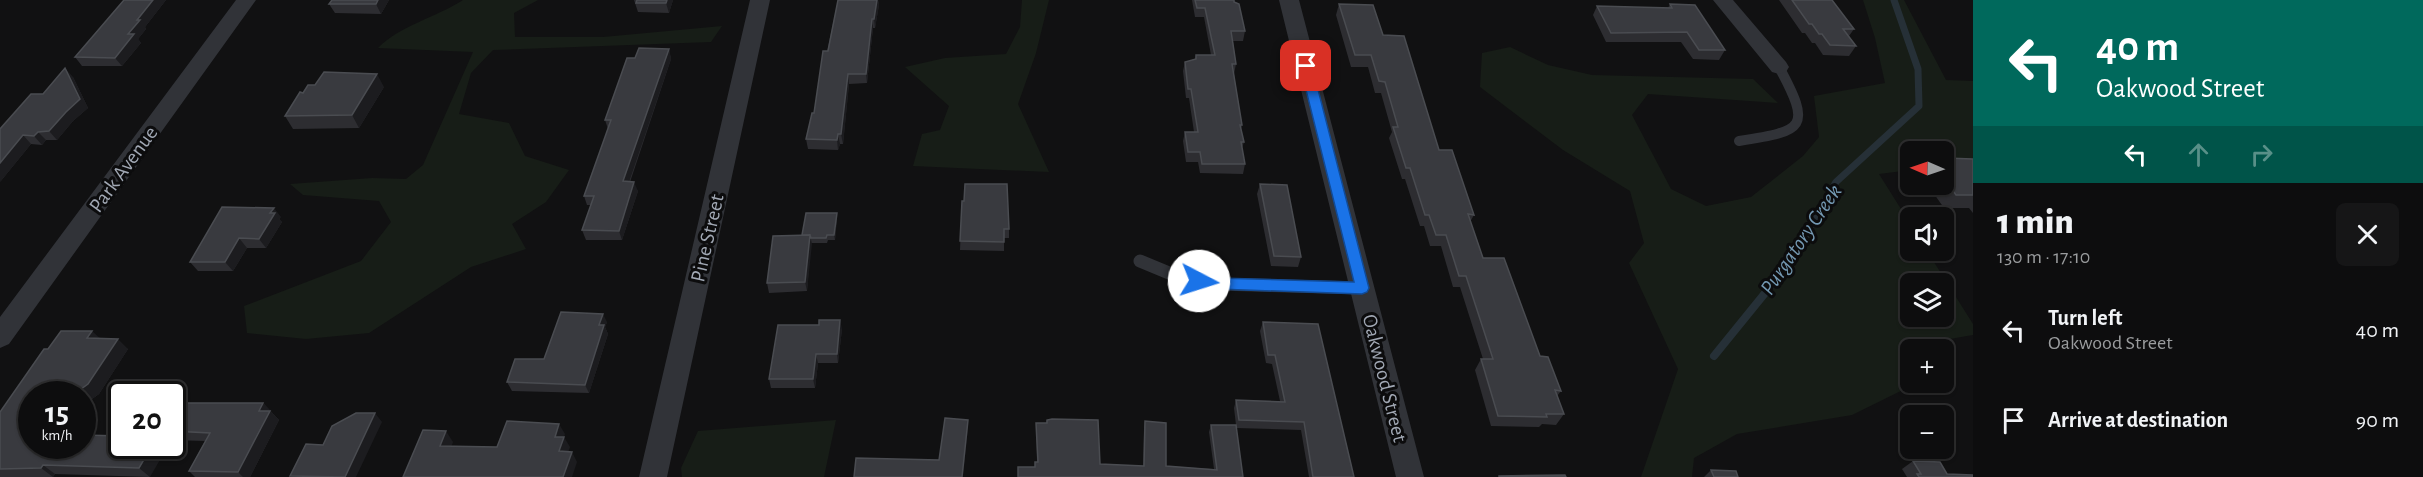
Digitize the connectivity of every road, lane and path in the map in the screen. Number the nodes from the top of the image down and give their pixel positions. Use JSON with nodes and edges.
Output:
{"nodes":[{"id":1,"x":246,"y":0,"type":"edge"},
{"id":2,"x":760,"y":0,"type":"edge"},
{"id":3,"x":1289,"y":0,"type":"edge"},
{"id":4,"x":1723,"y":0,"type":"edge"},
{"id":5,"x":1779,"y":67,"type":"joint"},
{"id":6,"x":1739,"y":141,"type":"dead end"},
{"id":7,"x":1140,"y":261,"type":"dead end"},
{"id":8,"x":1362,"y":288,"type":"junction"},
{"id":9,"x":0,"y":337,"type":"edge"},
{"id":10,"x":653,"y":477,"type":"edge"},
{"id":11,"x":1410,"y":477,"type":"edge"}],
"edges":[{"from":1,"to":9,"type":"street","name":"Park Avenue"},
{"from":2,"to":10,"type":"street","name":"Pine Street"},
{"from":3,"to":8,"type":"street","name":"Oakwood Street"},
{"from":4,"to":5,"type":"street"},
{"from":5,"to":6,"type":"lane"},
{"from":7,"to":8,"type":"lane"},
{"from":8,"to":11,"type":"street","name":"Oakwood Street"}]}
